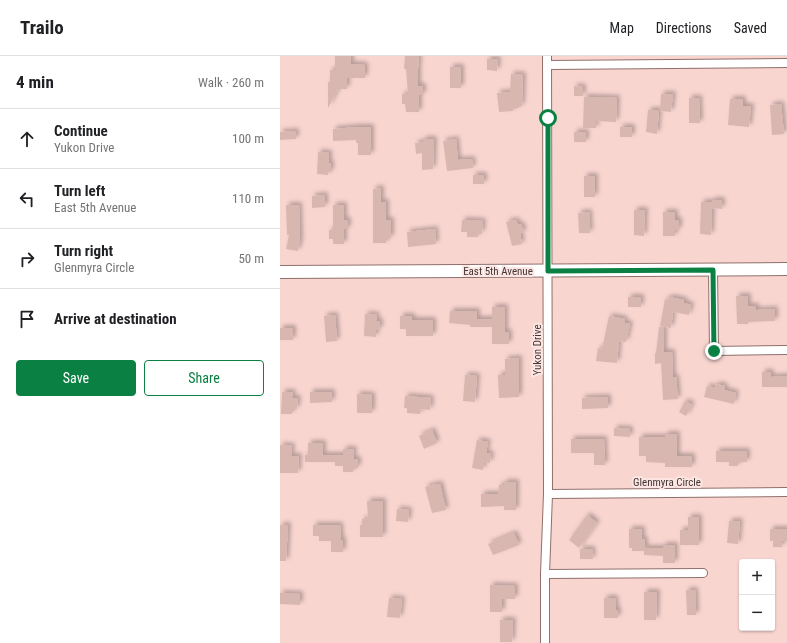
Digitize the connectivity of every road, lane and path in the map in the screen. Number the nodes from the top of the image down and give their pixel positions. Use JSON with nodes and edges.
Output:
{"nodes":[{"id":1,"x":547,"y":60,"type":"edge"},
{"id":2,"x":787,"y":63,"type":"edge"},
{"id":3,"x":787,"y":269,"type":"edge"},
{"id":4,"x":713,"y":270,"type":"junction"},
{"id":5,"x":548,"y":271,"type":"junction"},
{"id":6,"x":280,"y":272,"type":"edge"},
{"id":7,"x":787,"y":350,"type":"edge"},
{"id":8,"x":787,"y":492,"type":"edge"},
{"id":9,"x":548,"y":494,"type":"junction"},
{"id":10,"x":703,"y":573,"type":"dead end"},
{"id":11,"x":545,"y":574,"type":"junction"},
{"id":12,"x":545,"y":643,"type":"edge"}],
"edges":[{"from":1,"to":2,"type":"street"},
{"from":1,"to":5,"type":"street","name":"Yukon Drive"},
{"from":3,"to":4,"type":"street","name":"East 5th Avenue"},
{"from":4,"to":5,"type":"street","name":"East 5th Avenue"},
{"from":4,"to":7,"type":"street"},
{"from":5,"to":6,"type":"street","name":"East 5th Avenue"},
{"from":5,"to":9,"type":"street","name":"Yukon Drive"},
{"from":8,"to":9,"type":"street","name":"Glenmyra Circle"},
{"from":9,"to":11,"type":"street","name":"Yukon Drive"},
{"from":10,"to":11,"type":"street"},
{"from":11,"to":12,"type":"street","name":"Yukon Drive"}]}
